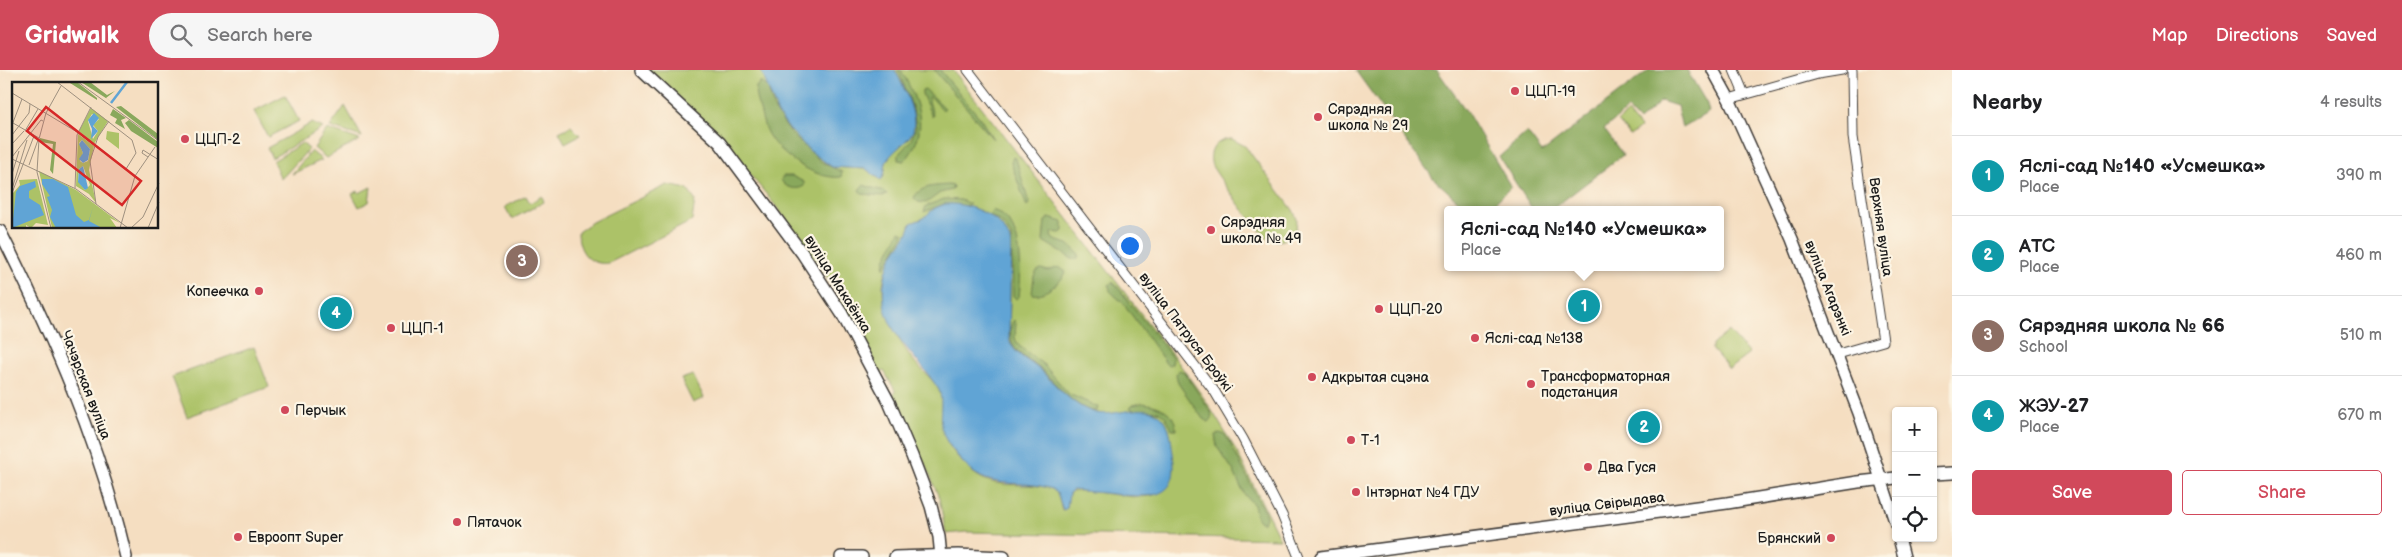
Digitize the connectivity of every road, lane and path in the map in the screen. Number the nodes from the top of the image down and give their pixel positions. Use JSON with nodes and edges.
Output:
{"nodes":[{"id":1,"x":641,"y":70,"type":"edge"},
{"id":2,"x":968,"y":70,"type":"edge"},
{"id":3,"x":1713,"y":70,"type":"edge"},
{"id":4,"x":1734,"y":70,"type":"edge"},
{"id":5,"x":1842,"y":70,"type":"edge"},
{"id":6,"x":1852,"y":70,"type":"edge"},
{"id":7,"x":1817,"y":72,"type":"edge"},
{"id":8,"x":1744,"y":94,"type":"junction"},
{"id":9,"x":1729,"y":99,"type":"junction"},
{"id":10,"x":0,"y":231,"type":"edge"},
{"id":11,"x":1838,"y":354,"type":"junction"},
{"id":12,"x":1952,"y":473,"type":"edge"},
{"id":13,"x":1937,"y":474,"type":"edge"},
{"id":14,"x":1892,"y":479,"type":"edge"},
{"id":15,"x":1882,"y":480,"type":"junction"},
{"id":16,"x":1892,"y":511,"type":"edge"},
{"id":17,"x":1901,"y":542,"type":"edge"},
{"id":18,"x":126,"y":557,"type":"edge"},
{"id":19,"x":841,"y":557,"type":"edge"},
{"id":20,"x":862,"y":557,"type":"edge"},
{"id":21,"x":895,"y":557,"type":"edge"},
{"id":22,"x":941,"y":557,"type":"edge"},
{"id":23,"x":1004,"y":557,"type":"edge"},
{"id":24,"x":1299,"y":557,"type":"edge"},
{"id":25,"x":1321,"y":557,"type":"edge"},
{"id":26,"x":1904,"y":557,"type":"edge"}],
"edges":[{"from":1,"to":22,"type":"main road","name":"вуліца Макаёнка"},
{"from":2,"to":24,"type":"street","name":"вуліца Пятруся Броўкі"},
{"from":3,"to":9,"type":"main road","name":"вуліца Агарэнкі"},
{"from":4,"to":8,"type":"street"},
{"from":5,"to":7,"type":"street"},
{"from":6,"to":11,"type":"street","name":"Верхняя вуліца"},
{"from":7,"to":8,"type":"street"},
{"from":8,"to":9,"type":"street"},
{"from":9,"to":11,"type":"main road","name":"вуліца Агарэнкі"},
{"from":10,"to":18,"type":"main road","name":"Чачэрская вуліца"},
{"from":11,"to":15,"type":"main road","name":"вуліца Агарэнкі"},
{"from":12,"to":13,"type":"main road"},
{"from":14,"to":15,"type":"main road","name":"вуліца Свірыдава"},
{"from":15,"to":16,"type":"main road","name":"вуліца Агарэнкі"},
{"from":15,"to":25,"type":"main road","name":"вуліца Свірыдава"},
{"from":17,"to":26,"type":"main road"},
{"from":19,"to":20,"type":"main road"},
{"from":21,"to":22,"type":"main road"},
{"from":22,"to":23,"type":"main road"}]}
